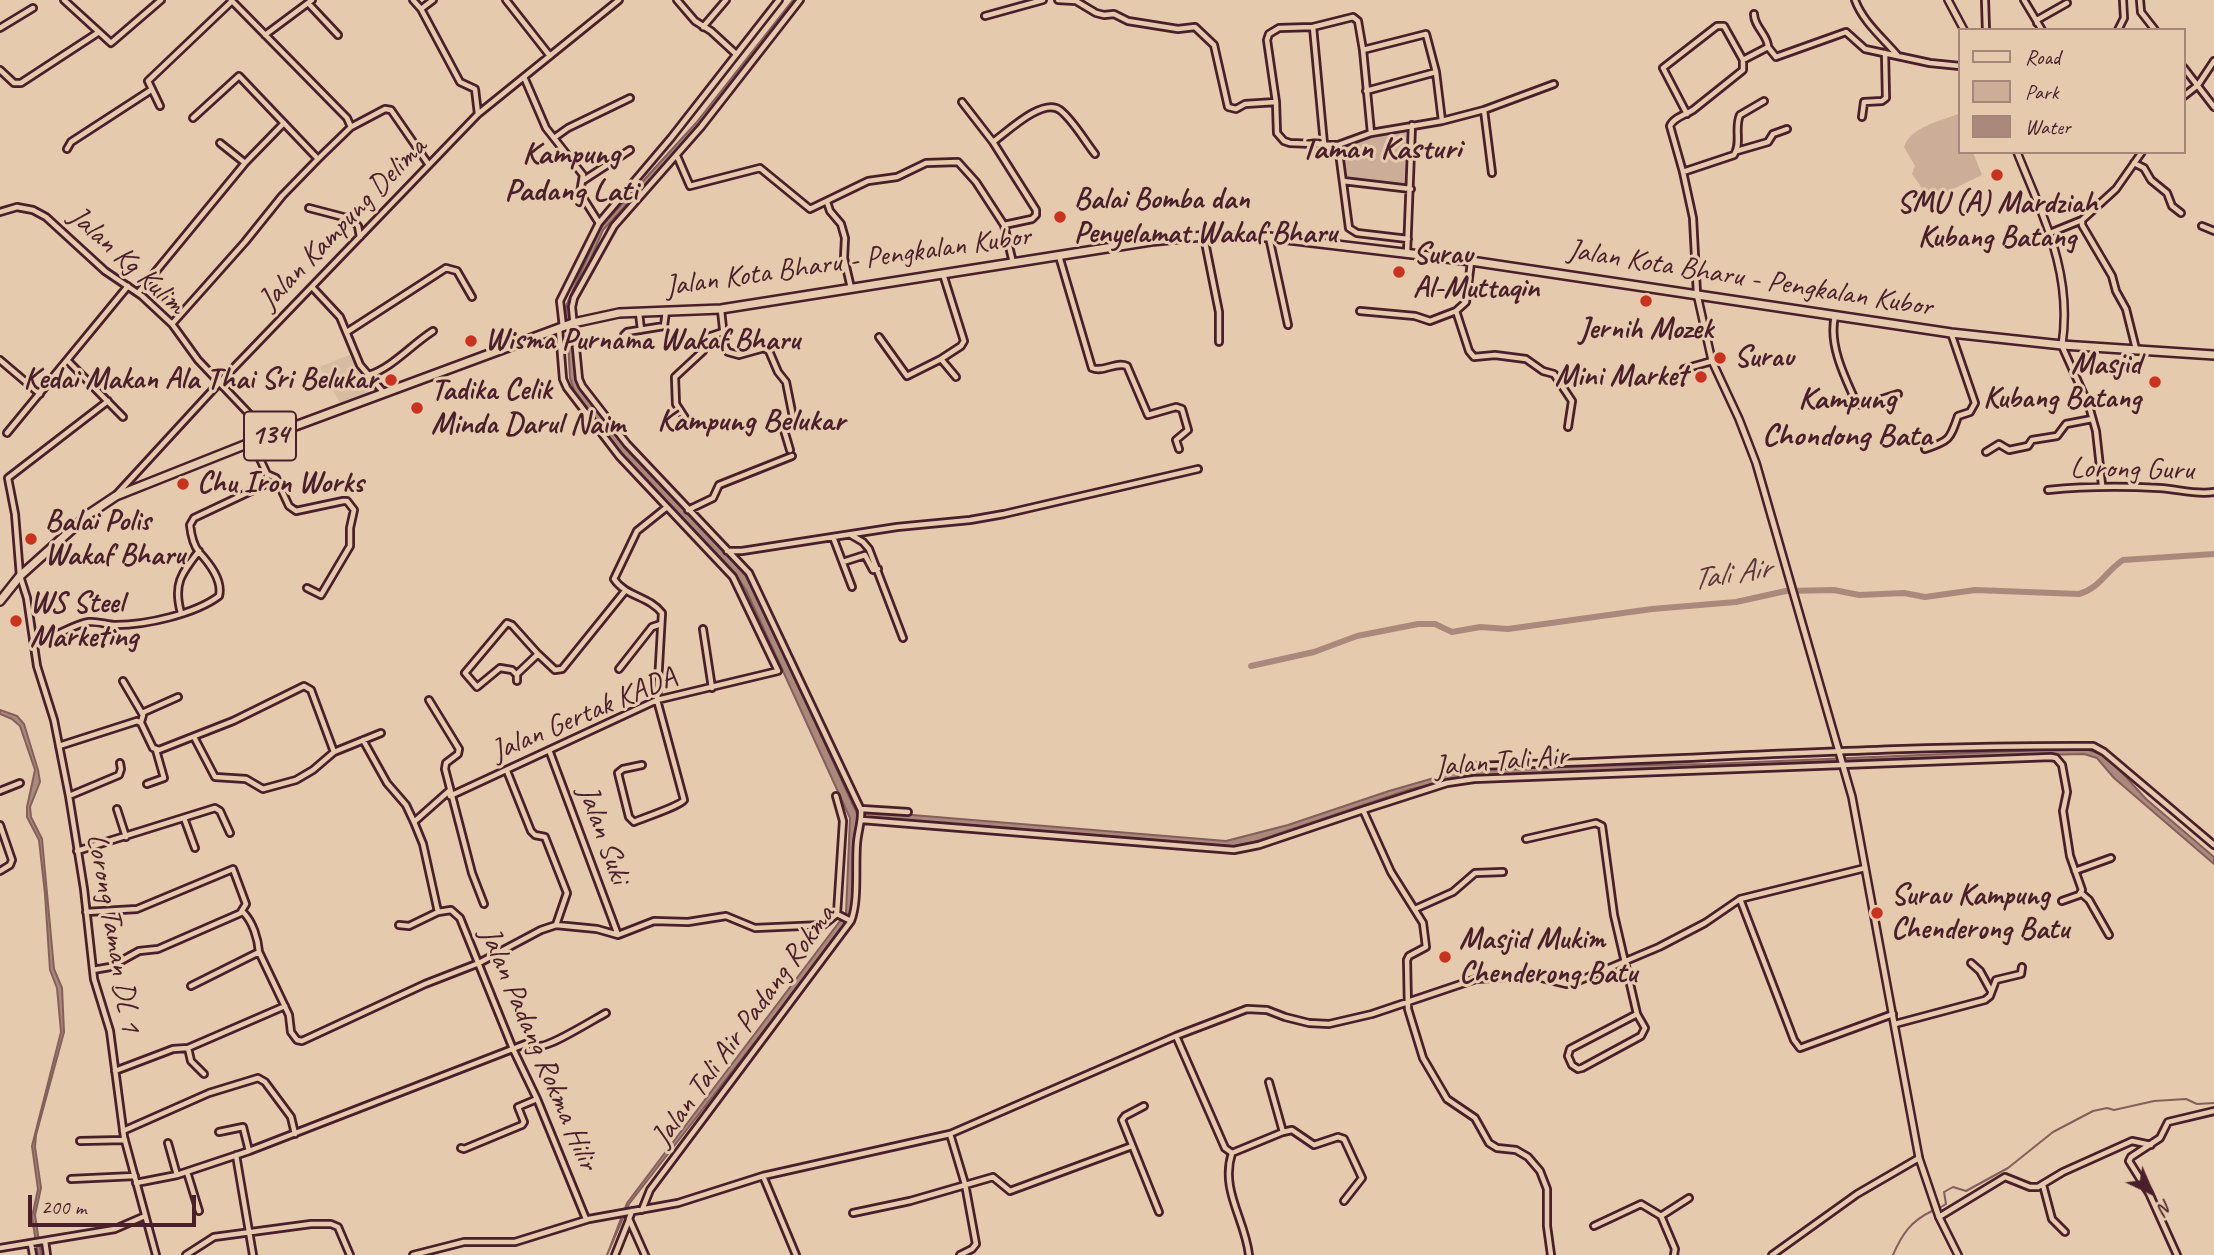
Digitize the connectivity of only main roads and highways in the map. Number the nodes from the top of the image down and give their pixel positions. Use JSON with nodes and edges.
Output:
{"nodes":[{"id":1,"x":2214,"y":355,"type":"edge"},
{"id":2,"x":0,"y":601,"type":"edge"}],
"edges":[{"from":1,"to":2,"type":"main road","name":"Jalan Kota Bharu - Pengkalan Kubor","number":"134"}]}
